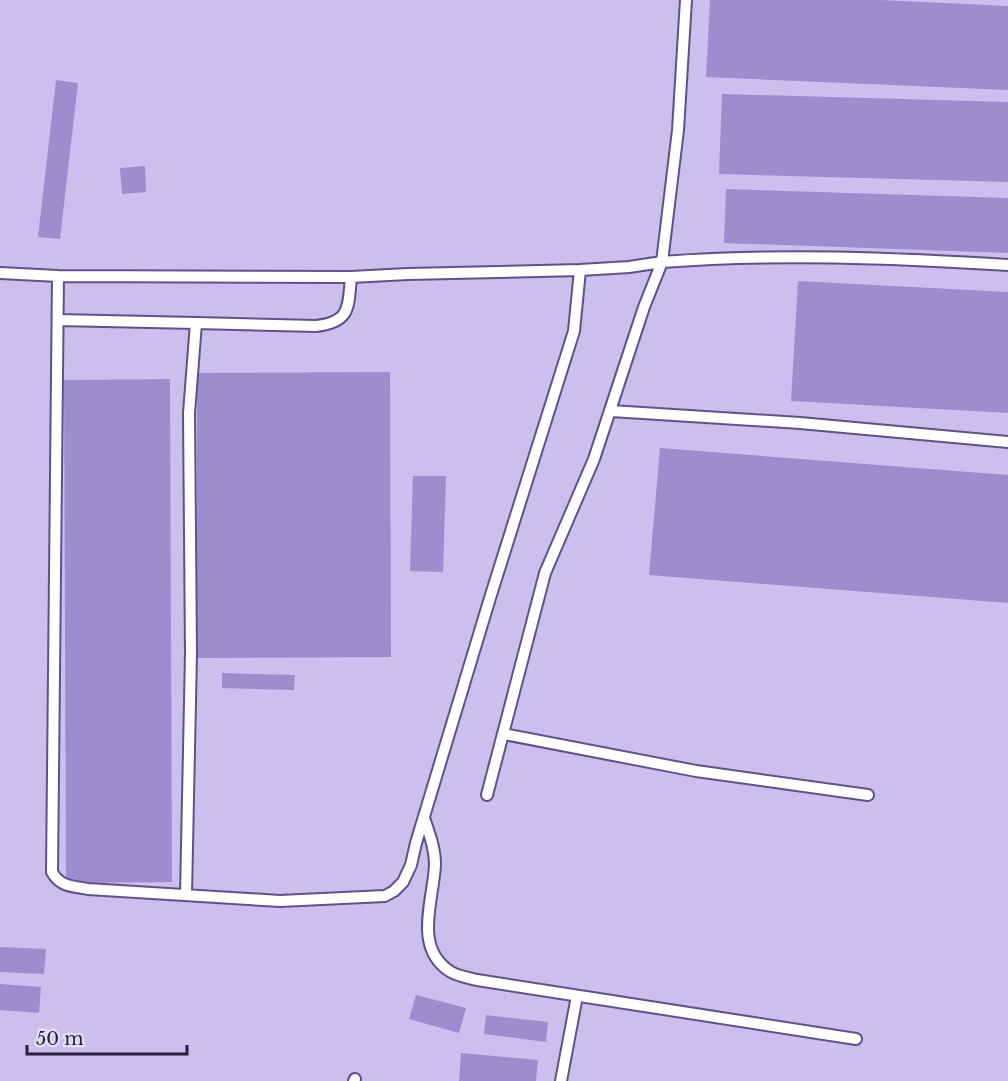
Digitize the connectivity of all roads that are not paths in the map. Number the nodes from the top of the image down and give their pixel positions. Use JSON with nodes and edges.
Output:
{"nodes":[{"id":1,"x":686,"y":0,"type":"edge"},
{"id":2,"x":662,"y":262,"type":"junction"},
{"id":3,"x":1008,"y":265,"type":"edge"},
{"id":4,"x":580,"y":270,"type":"junction"},
{"id":5,"x":0,"y":273,"type":"edge"},
{"id":6,"x":58,"y":276,"type":"junction"},
{"id":7,"x":351,"y":277,"type":"junction"},
{"id":8,"x":58,"y":320,"type":"junction"},
{"id":9,"x":196,"y":323,"type":"junction"},
{"id":10,"x":610,"y":411,"type":"junction"},
{"id":11,"x":1008,"y":442,"type":"edge"},
{"id":12,"x":504,"y":734,"type":"junction"},
{"id":13,"x":487,"y":795,"type":"dead end"},
{"id":14,"x":868,"y":795,"type":"dead end"},
{"id":15,"x":424,"y":818,"type":"junction"},
{"id":16,"x":186,"y":895,"type":"junction"},
{"id":17,"x":578,"y":996,"type":"junction"},
{"id":18,"x":856,"y":1039,"type":"dead end"},
{"id":19,"x":561,"y":1081,"type":"edge"}],
"edges":[{"from":1,"to":2,"type":"lane"},
{"from":2,"to":3,"type":"lane"},
{"from":2,"to":4,"type":"lane"},
{"from":2,"to":10,"type":"lane"},
{"from":4,"to":7,"type":"lane"},
{"from":4,"to":15,"type":"lane"},
{"from":5,"to":6,"type":"lane"},
{"from":6,"to":7,"type":"lane"},
{"from":6,"to":8,"type":"lane"},
{"from":7,"to":9,"type":"lane"},
{"from":8,"to":9,"type":"lane"},
{"from":8,"to":16,"type":"lane"},
{"from":9,"to":16,"type":"lane"},
{"from":10,"to":11,"type":"lane"},
{"from":10,"to":12,"type":"lane"},
{"from":12,"to":13,"type":"lane"},
{"from":12,"to":14,"type":"lane"},
{"from":15,"to":16,"type":"lane"},
{"from":15,"to":17,"type":"lane"},
{"from":17,"to":18,"type":"lane"},
{"from":17,"to":19,"type":"lane"}]}
